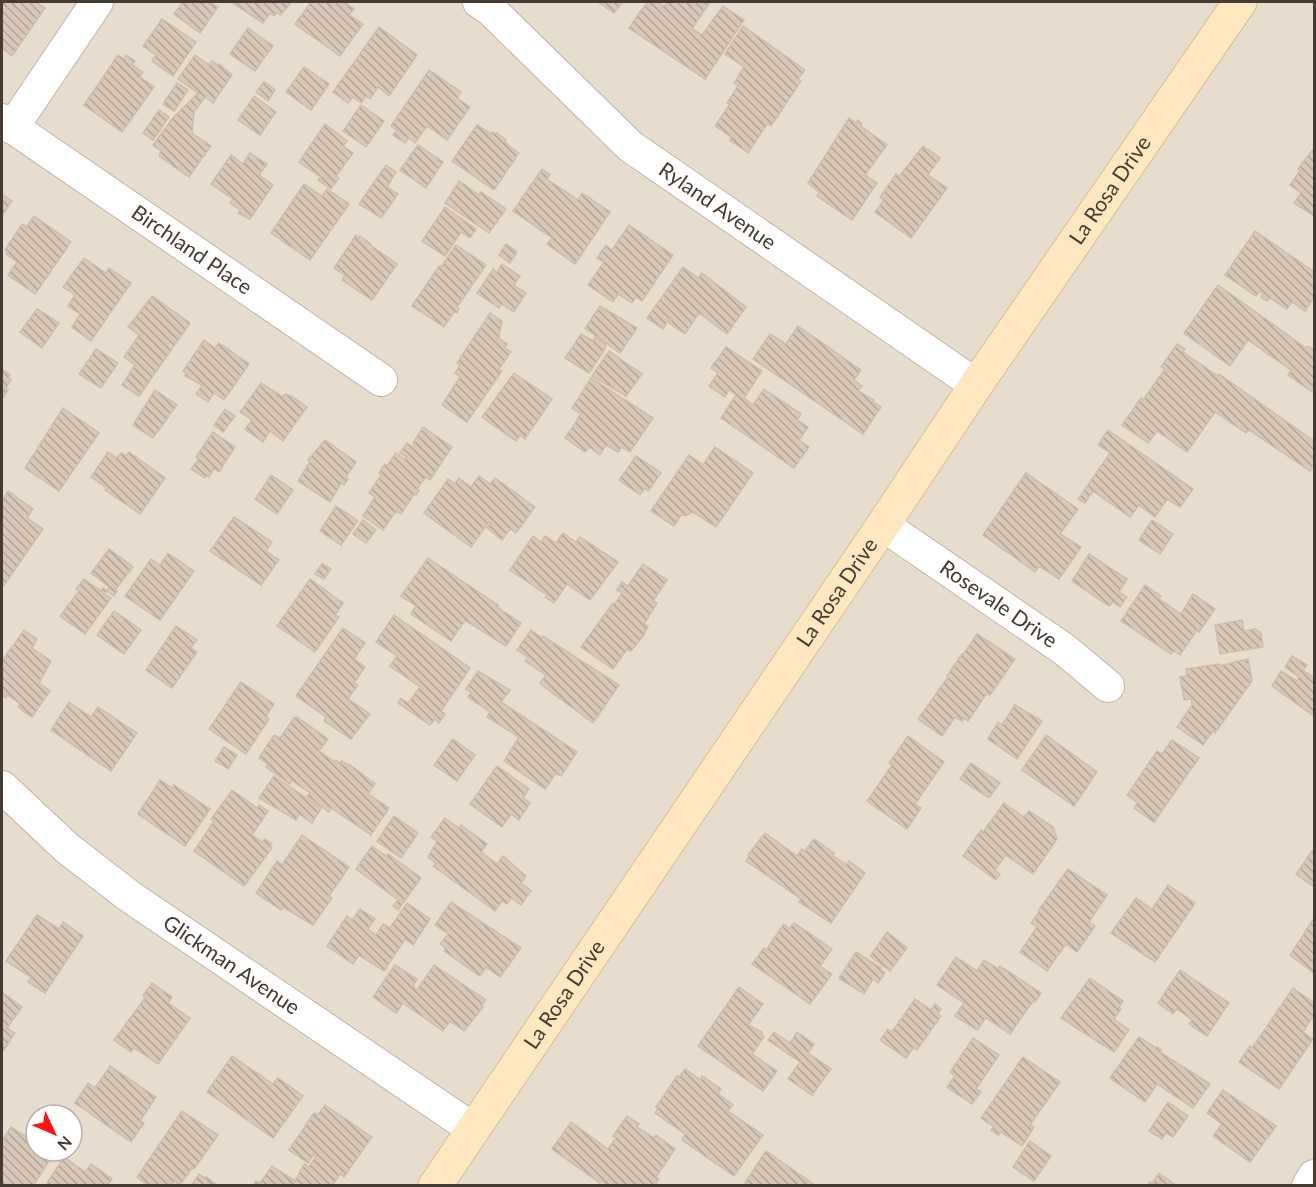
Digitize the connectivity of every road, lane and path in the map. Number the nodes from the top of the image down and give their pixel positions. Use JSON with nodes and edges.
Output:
{"nodes":[{"id":1,"x":97,"y":2,"type":"edge"},
{"id":2,"x":479,"y":2,"type":"edge"},
{"id":3,"x":1240,"y":2,"type":"edge"},
{"id":4,"x":7,"y":124,"type":"edge"},
{"id":5,"x":381,"y":380,"type":"dead end"},
{"id":6,"x":976,"y":385,"type":"junction"},
{"id":7,"x":883,"y":525,"type":"junction"},
{"id":8,"x":1108,"y":687,"type":"dead end"},
{"id":9,"x":2,"y":787,"type":"edge"},
{"id":10,"x":473,"y":1129,"type":"junction"},
{"id":11,"x":1314,"y":1176,"type":"edge"},
{"id":12,"x":435,"y":1185,"type":"edge"},
{"id":13,"x":1308,"y":1185,"type":"edge"}],
"edges":[{"from":1,"to":4,"type":"street"},
{"from":2,"to":6,"type":"street","name":"Ryland Avenue"},
{"from":3,"to":6,"type":"street","name":"La Rosa Drive"},
{"from":4,"to":5,"type":"street","name":"Birchland Place"},
{"from":6,"to":7,"type":"street","name":"La Rosa Drive"},
{"from":7,"to":8,"type":"street","name":"Rosevale Drive"},
{"from":7,"to":10,"type":"street","name":"La Rosa Drive"},
{"from":9,"to":10,"type":"street","name":"Glickman Avenue"},
{"from":10,"to":12,"type":"street","name":"La Rosa Drive"},
{"from":11,"to":13,"type":"street"}]}
